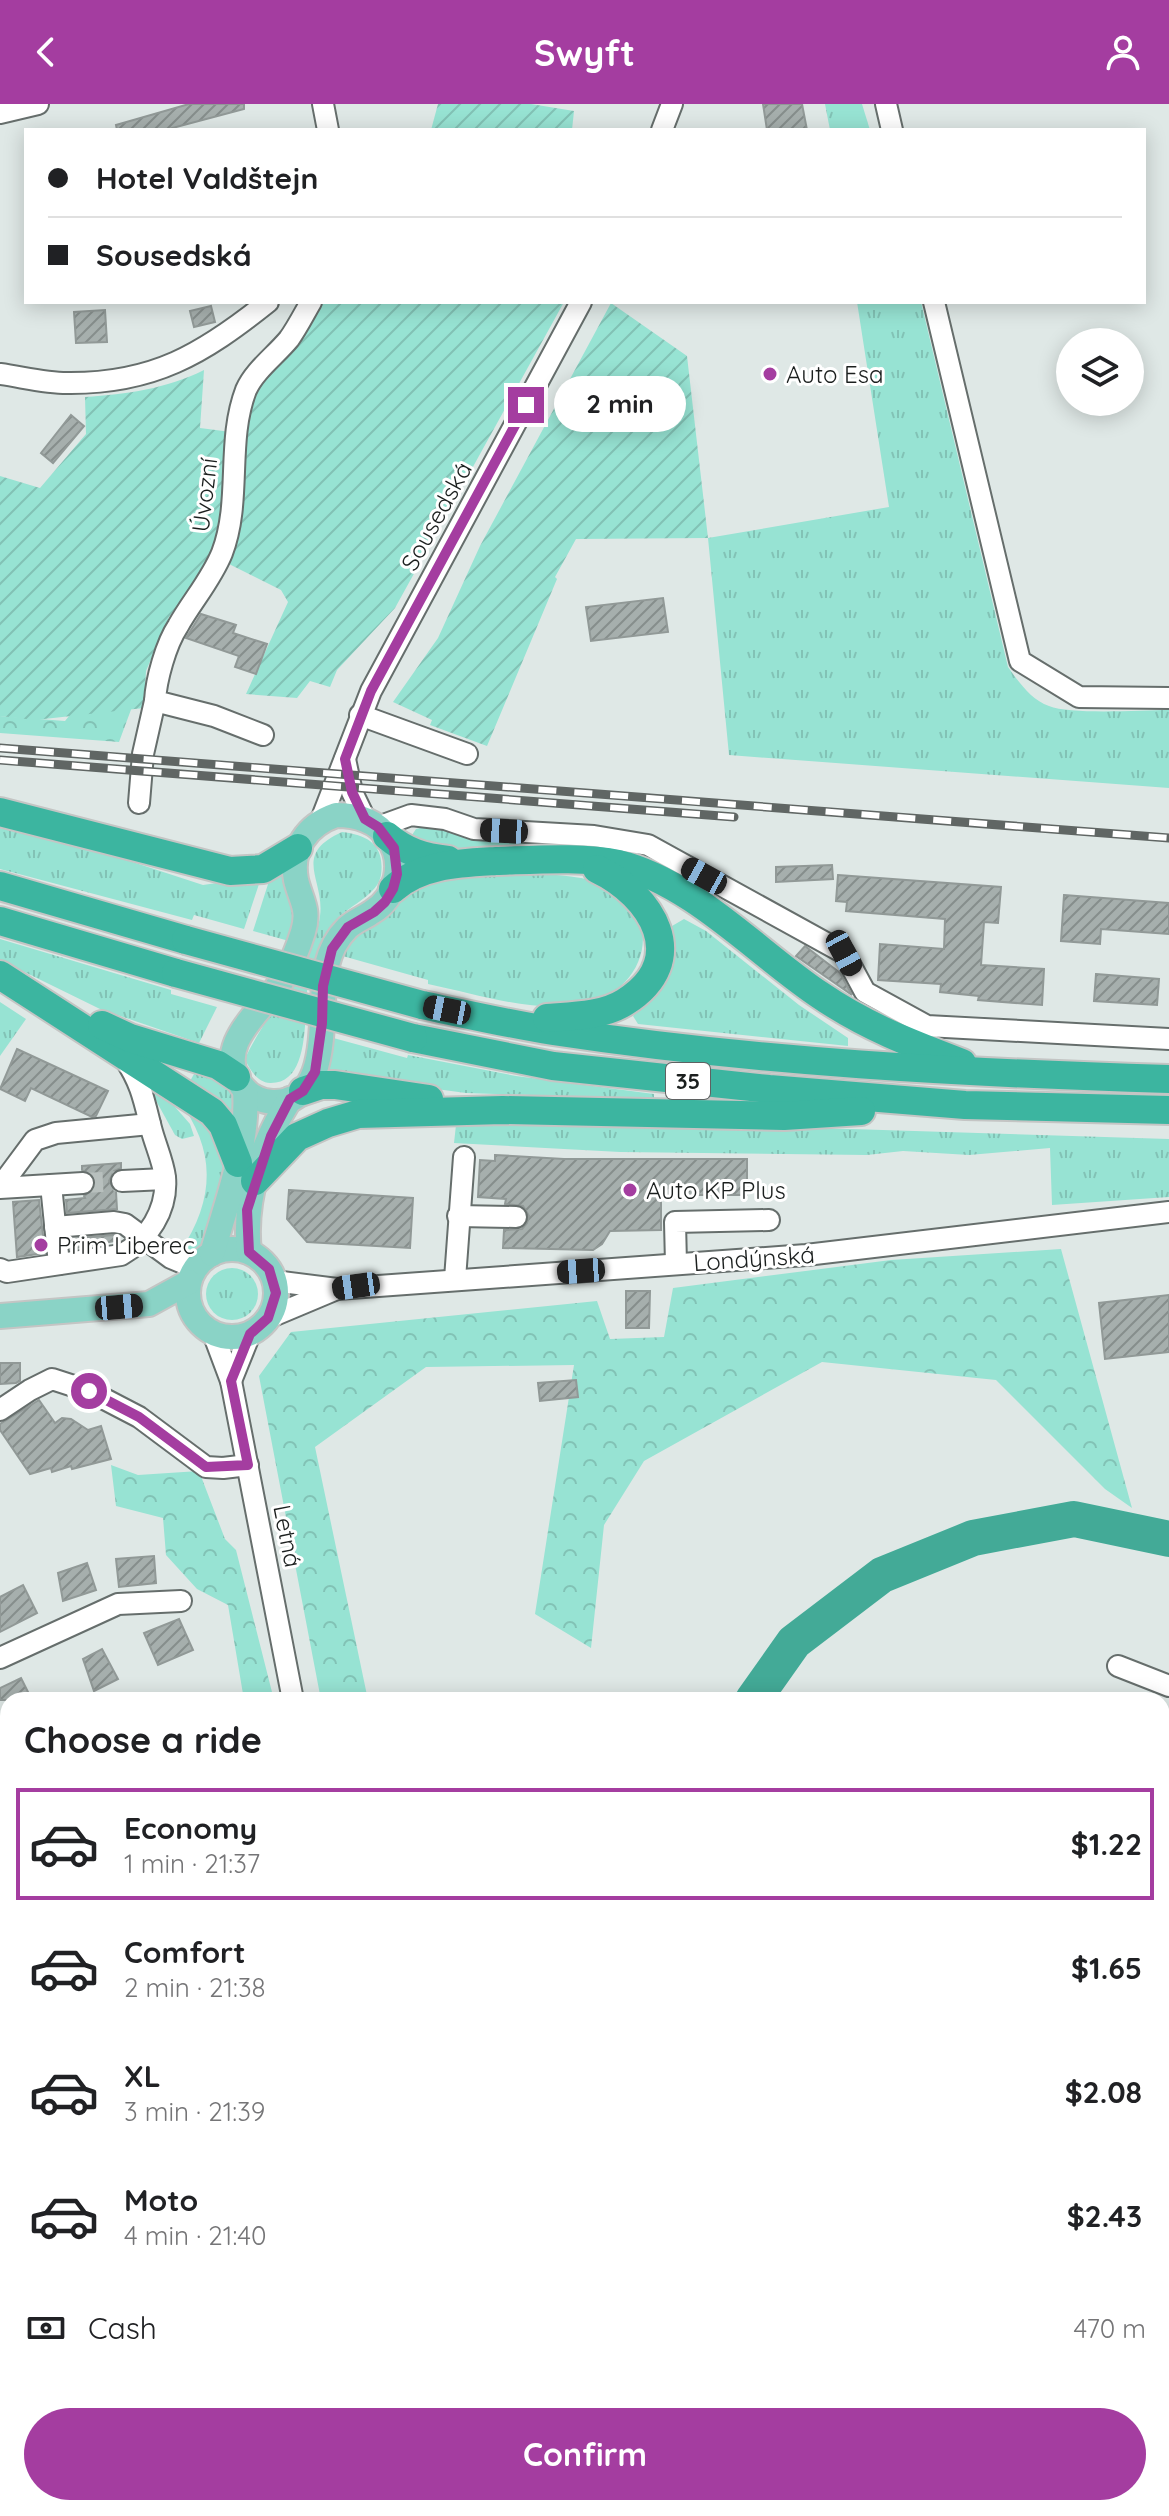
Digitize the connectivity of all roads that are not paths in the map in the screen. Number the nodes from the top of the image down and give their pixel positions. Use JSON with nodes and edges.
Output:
{"nodes":[{"id":1,"x":38,"y":104,"type":"edge"},
{"id":2,"x":323,"y":104,"type":"edge"},
{"id":3,"x":672,"y":104,"type":"edge"},
{"id":4,"x":886,"y":104,"type":"edge"},
{"id":5,"x":0,"y":113,"type":"edge"},
{"id":6,"x":328,"y":128,"type":"edge"},
{"id":7,"x":663,"y":128,"type":"edge"},
{"id":8,"x":892,"y":128,"type":"edge"},
{"id":9,"x":265,"y":304,"type":"edge"},
{"id":10,"x":310,"y":304,"type":"edge"},
{"id":11,"x":580,"y":304,"type":"edge"},
{"id":12,"x":934,"y":304,"type":"edge"},
{"id":13,"x":0,"y":374,"type":"edge"},
{"id":14,"x":1169,"y":698,"type":"edge"},
{"id":15,"x":155,"y":701,"type":"junction"},
{"id":16,"x":360,"y":715,"type":"junction"},
{"id":17,"x":263,"y":735,"type":"dead end"},
{"id":18,"x":467,"y":754,"type":"dead end"},
{"id":19,"x":345,"y":759,"type":"junction"},
{"id":20,"x":139,"y":803,"type":"dead end"},
{"id":21,"x":0,"y":812,"type":"edge"},
{"id":22,"x":321,"y":820,"type":"junction"},
{"id":23,"x":377,"y":827,"type":"junction"},
{"id":24,"x":298,"y":848,"type":"junction"},
{"id":25,"x":582,"y":861,"type":"junction"},
{"id":26,"x":468,"y":863,"type":"junction"},
{"id":27,"x":0,"y":886,"type":"edge"},
{"id":28,"x":393,"y":889,"type":"junction"},
{"id":29,"x":0,"y":921,"type":"edge"},
{"id":30,"x":0,"y":975,"type":"edge"},
{"id":31,"x":28,"y":992,"type":"junction"},
{"id":32,"x":497,"y":1020,"type":"junction"},
{"id":33,"x":1169,"y":1039,"type":"edge"},
{"id":34,"x":122,"y":1054,"type":"junction"},
{"id":35,"x":993,"y":1074,"type":"junction"},
{"id":36,"x":1169,"y":1079,"type":"edge"},
{"id":37,"x":240,"y":1084,"type":"junction"},
{"id":38,"x":296,"y":1095,"type":"junction"},
{"id":39,"x":965,"y":1105,"type":"junction"},
{"id":40,"x":503,"y":1110,"type":"junction"},
{"id":41,"x":1169,"y":1110,"type":"edge"},
{"id":42,"x":150,"y":1124,"type":"junction"},
{"id":43,"x":464,"y":1157,"type":"dead end"},
{"id":44,"x":246,"y":1172,"type":"junction"},
{"id":45,"x":165,"y":1179,"type":"junction"},
{"id":46,"x":122,"y":1181,"type":"tunnel mouth"},
{"id":47,"x":83,"y":1183,"type":"tunnel mouth"},
{"id":48,"x":51,"y":1185,"type":"junction"},
{"id":49,"x":0,"y":1187,"type":"edge"},
{"id":50,"x":1169,"y":1212,"type":"edge"},
{"id":51,"x":458,"y":1216,"type":"junction"},
{"id":52,"x":516,"y":1217,"type":"dead end"},
{"id":53,"x":769,"y":1220,"type":"dead end"},
{"id":54,"x":55,"y":1227,"type":"junction"},
{"id":55,"x":145,"y":1237,"type":"junction"},
{"id":56,"x":249,"y":1252,"type":"junction"},
{"id":57,"x":59,"y":1264,"type":"junction"},
{"id":58,"x":676,"y":1264,"type":"junction"},
{"id":59,"x":199,"y":1268,"type":"junction"},
{"id":60,"x":0,"y":1269,"type":"edge"},
{"id":61,"x":455,"y":1279,"type":"junction"},
{"id":62,"x":274,"y":1281,"type":"junction"},
{"id":63,"x":337,"y":1289,"type":"junction"},
{"id":64,"x":149,"y":1304,"type":"junction"},
{"id":65,"x":0,"y":1316,"type":"edge"},
{"id":66,"x":204,"y":1325,"type":"junction"},
{"id":67,"x":259,"y":1326,"type":"junction"},
{"id":68,"x":231,"y":1381,"type":"junction"},
{"id":69,"x":2,"y":1407,"type":"edge"},
{"id":70,"x":248,"y":1465,"type":"junction"},
{"id":71,"x":181,"y":1601,"type":"dead end"},
{"id":72,"x":0,"y":1658,"type":"edge"},
{"id":73,"x":1118,"y":1666,"type":"dead end"},
{"id":74,"x":1169,"y":1686,"type":"edge"},
{"id":75,"x":291,"y":1692,"type":"edge"}],
"edges":[{"from":1,"to":5,"type":"street"},
{"from":2,"to":6,"type":"street"},
{"from":3,"to":7,"type":"street"},
{"from":4,"to":8,"type":"street"},
{"from":9,"to":13,"type":"street"},
{"from":10,"to":15,"type":"street","name":"Úvozní"},
{"from":11,"to":16,"type":"street","name":"Sousedská"},
{"from":12,"to":14,"type":"street"},
{"from":15,"to":17,"type":"street"},
{"from":15,"to":20,"type":"street","name":"Úvozní"},
{"from":16,"to":18,"type":"street"},
{"from":16,"to":19,"type":"street","name":"Sousedská"},
{"from":19,"to":22,"type":"street","name":"Sousedská"},
{"from":19,"to":23,"type":"street"},
{"from":21,"to":24,"type":"highway"},
{"from":22,"to":23,"type":"main road"},
{"from":22,"to":24,"type":"main road"},
{"from":23,"to":26,"type":"highway","number":"35"},
{"from":23,"to":28,"type":"main road"},
{"from":23,"to":33,"type":"street"},
{"from":24,"to":37,"type":"main road"},
{"from":25,"to":26,"type":"highway","number":"35"},
{"from":25,"to":32,"type":"highway","number":"35"},
{"from":25,"to":35,"type":"highway","number":"35"},
{"from":26,"to":28,"type":"highway","number":"35"},
{"from":27,"to":32,"type":"highway","number":"35","bridge":true},
{"from":28,"to":38,"type":"main road"},
{"from":29,"to":39,"type":"highway","number":"35","bridge":true},
{"from":30,"to":31,"type":"highway"},
{"from":31,"to":34,"type":"highway"},
{"from":31,"to":37,"type":"highway"},
{"from":32,"to":35,"type":"highway","number":"35"},
{"from":34,"to":42,"type":"street"},
{"from":34,"to":44,"type":"highway"},
{"from":35,"to":36,"type":"highway","number":"35"},
{"from":37,"to":38,"type":"main road"},
{"from":37,"to":44,"type":"main road"},
{"from":38,"to":40,"type":"highway","number":"35"},
{"from":38,"to":44,"type":"main road"},
{"from":39,"to":40,"type":"highway","number":"35"},
{"from":39,"to":41,"type":"highway","number":"35"},
{"from":40,"to":44,"type":"highway","number":"35"},
{"from":42,"to":45,"type":"street"},
{"from":42,"to":49,"type":"street"},
{"from":43,"to":51,"type":"street"},
{"from":44,"to":56,"type":"main road"},
{"from":44,"to":59,"type":"main road"},
{"from":45,"to":46,"type":"street"},
{"from":45,"to":55,"type":"street"},
{"from":47,"to":48,"type":"street"},
{"from":48,"to":49,"type":"street"},
{"from":48,"to":54,"type":"street"},
{"from":50,"to":58,"type":"street","name":"Londýnská"},
{"from":51,"to":52,"type":"street"},
{"from":51,"to":61,"type":"street"},
{"from":53,"to":58,"type":"street"},
{"from":54,"to":55,"type":"street"},
{"from":54,"to":57,"type":"street"},
{"from":55,"to":57,"type":"street"},
{"from":55,"to":59,"type":"street"},
{"from":56,"to":59,"type":"main road"},
{"from":56,"to":62,"type":"main road"},
{"from":57,"to":60,"type":"street"},
{"from":58,"to":61,"type":"street","name":"Londýnská"},
{"from":59,"to":64,"type":"main road"},
{"from":59,"to":66,"type":"main road"},
{"from":61,"to":63,"type":"street","name":"Londýnská"},
{"from":62,"to":63,"type":"street","name":"Londýnská"},
{"from":62,"to":67,"type":"main road"},
{"from":63,"to":67,"type":"street","name":"Londýnská"},
{"from":64,"to":65,"type":"main road"},
{"from":64,"to":66,"type":"main road","name":"Londýnská"},
{"from":66,"to":67,"type":"main road","name":"Londýnská"},
{"from":66,"to":68,"type":"street","name":"Letná"},
{"from":67,"to":68,"type":"street"},
{"from":68,"to":70,"type":"street","name":"Letná"},
{"from":69,"to":70,"type":"street"},
{"from":70,"to":75,"type":"street","name":"Letná"},
{"from":71,"to":72,"type":"street"},
{"from":73,"to":74,"type":"street"}]}
